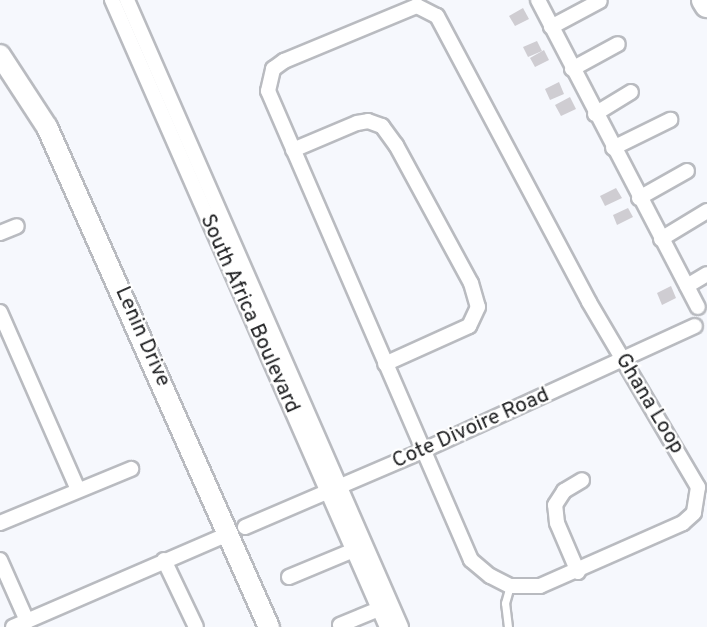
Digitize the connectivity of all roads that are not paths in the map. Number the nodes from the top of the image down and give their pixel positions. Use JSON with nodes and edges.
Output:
{"nodes":[{"id":1,"x":112,"y":0,"type":"edge"},
{"id":2,"x":127,"y":0,"type":"edge"},
{"id":3,"x":537,"y":0,"type":"edge"},
{"id":4,"x":704,"y":0,"type":"edge"},
{"id":5,"x":600,"y":2,"type":"edge"},
{"id":6,"x":707,"y":5,"type":"edge"},
{"id":7,"x":551,"y":27,"type":"junction"},
{"id":8,"x":618,"y":44,"type":"dead end"},
{"id":9,"x":0,"y":55,"type":"edge"},
{"id":10,"x":572,"y":69,"type":"junction"},
{"id":11,"x":631,"y":92,"type":"dead end"},
{"id":12,"x":595,"y":114,"type":"junction"},
{"id":13,"x":670,"y":120,"type":"dead end"},
{"id":14,"x":613,"y":148,"type":"junction"},
{"id":15,"x":293,"y":150,"type":"junction"},
{"id":16,"x":687,"y":171,"type":"dead end"},
{"id":17,"x":639,"y":198,"type":"junction"},
{"id":18,"x":707,"y":211,"type":"edge"},
{"id":19,"x":17,"y":226,"type":"dead end"},
{"id":20,"x":0,"y":233,"type":"edge"},
{"id":21,"x":661,"y":239,"type":"junction"},
{"id":22,"x":707,"y":274,"type":"edge"},
{"id":23,"x":687,"y":286,"type":"junction"},
{"id":24,"x":703,"y":308,"type":"edge"},
{"id":25,"x":0,"y":312,"type":"edge"},
{"id":26,"x":701,"y":327,"type":"edge"},
{"id":27,"x":623,"y":361,"type":"junction"},
{"id":28,"x":385,"y":364,"type":"junction"},
{"id":29,"x":422,"y":451,"type":"junction"},
{"id":30,"x":130,"y":469,"type":"dead end"},
{"id":31,"x":582,"y":480,"type":"dead end"},
{"id":32,"x":340,"y":487,"type":"junction"},
{"id":33,"x":78,"y":490,"type":"junction"},
{"id":34,"x":326,"y":493,"type":"junction"},
{"id":35,"x":0,"y":523,"type":"edge"},
{"id":36,"x":237,"y":530,"type":"junction"},
{"id":37,"x":354,"y":549,"type":"junction"},
{"id":38,"x":0,"y":560,"type":"edge"},
{"id":39,"x":164,"y":560,"type":"junction"},
{"id":40,"x":578,"y":572,"type":"junction"},
{"id":41,"x":289,"y":578,"type":"dead end"},
{"id":42,"x":510,"y":586,"type":"junction"},
{"id":43,"x":379,"y":609,"type":"junction"},
{"id":44,"x":27,"y":621,"type":"junction"},
{"id":45,"x":340,"y":625,"type":"dead end"},
{"id":46,"x":13,"y":627,"type":"edge"},
{"id":47,"x":196,"y":627,"type":"edge"},
{"id":48,"x":269,"y":627,"type":"edge"},
{"id":49,"x":387,"y":627,"type":"edge"},
{"id":50,"x":401,"y":627,"type":"edge"},
{"id":51,"x":508,"y":627,"type":"edge"}],
"edges":[{"from":1,"to":34,"type":"street","name":"South Africa Boulevard"},
{"from":2,"to":32,"type":"street","name":"South Africa Boulevard"},
{"from":3,"to":7,"type":"street"},
{"from":4,"to":6,"type":"highway"},
{"from":5,"to":7,"type":"street"},
{"from":7,"to":10,"type":"street"},
{"from":8,"to":10,"type":"street"},
{"from":9,"to":36,"type":"street","name":"Lenin Drive"},
{"from":10,"to":12,"type":"street"},
{"from":11,"to":12,"type":"street"},
{"from":12,"to":14,"type":"street"},
{"from":13,"to":14,"type":"street"},
{"from":14,"to":17,"type":"street"},
{"from":15,"to":27,"type":"street","name":"Ghana Loop"},
{"from":15,"to":28,"type":"street","name":"Ghana Loop"},
{"from":15,"to":28,"type":"street"},
{"from":16,"to":17,"type":"street"},
{"from":17,"to":21,"type":"street"},
{"from":18,"to":21,"type":"street"},
{"from":19,"to":20,"type":"street"},
{"from":21,"to":23,"type":"street"},
{"from":22,"to":23,"type":"street"},
{"from":23,"to":24,"type":"street"},
{"from":24,"to":26,"type":"street"},
{"from":25,"to":33,"type":"street"},
{"from":26,"to":27,"type":"street","name":"Cote Divoire Road"},
{"from":27,"to":29,"type":"street","name":"Cote Divoire Road"},
{"from":27,"to":40,"type":"street","name":"Ghana Loop"},
{"from":28,"to":29,"type":"street","name":"Ghana Loop"},
{"from":29,"to":32,"type":"street","name":"Cote Divoire Road"},
{"from":29,"to":42,"type":"street","name":"Ghana Loop"},
{"from":30,"to":33,"type":"street"},
{"from":31,"to":40,"type":"street"},
{"from":32,"to":34,"type":"street","name":"Cote Divoire Road"},
{"from":32,"to":50,"type":"street","name":"South Africa Boulevard"},
{"from":33,"to":35,"type":"street"},
{"from":34,"to":36,"type":"street","name":"Cote Divoire Road"},
{"from":34,"to":37,"type":"street","name":"South Africa Boulevard"},
{"from":36,"to":39,"type":"street","name":"Cote Divoire Road"},
{"from":36,"to":48,"type":"street","name":"Lenin Drive"},
{"from":37,"to":41,"type":"street"},
{"from":37,"to":43,"type":"street","name":"South Africa Boulevard"},
{"from":38,"to":44,"type":"street"},
{"from":39,"to":44,"type":"street","name":"Cote Divoire Road"},
{"from":39,"to":47,"type":"street"},
{"from":40,"to":42,"type":"street","name":"Ghana Loop"},
{"from":42,"to":51,"type":"lane"},
{"from":43,"to":45,"type":"street"},
{"from":43,"to":49,"type":"street","name":"South Africa Boulevard"},
{"from":44,"to":46,"type":"street","name":"Cote Divoire Road"}]}
